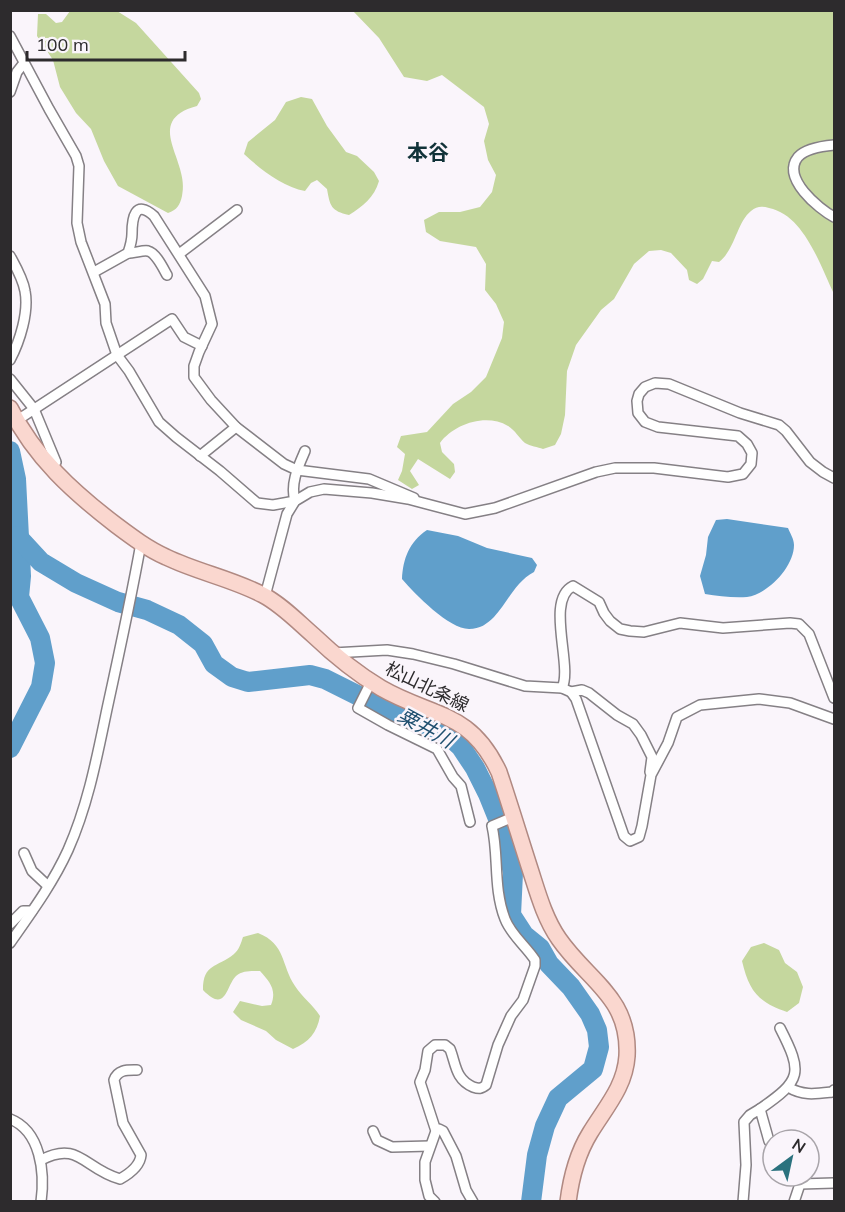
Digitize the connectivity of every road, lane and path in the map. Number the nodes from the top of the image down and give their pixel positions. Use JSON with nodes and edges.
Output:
{"nodes":[{"id":1,"x":10,"y":36,"type":"edge"},
{"id":2,"x":24,"y":63,"type":"junction"},
{"id":3,"x":10,"y":92,"type":"edge"},
{"id":4,"x":834,"y":145,"type":"edge"},
{"id":5,"x":237,"y":210,"type":"dead end"},
{"id":6,"x":834,"y":217,"type":"edge"},
{"id":7,"x":128,"y":253,"type":"junction"},
{"id":8,"x":178,"y":254,"type":"junction"},
{"id":9,"x":10,"y":256,"type":"edge"},
{"id":10,"x":94,"y":272,"type":"junction"},
{"id":11,"x":167,"y":275,"type":"dead end"},
{"id":12,"x":202,"y":346,"type":"junction"},
{"id":13,"x":117,"y":355,"type":"junction"},
{"id":14,"x":10,"y":360,"type":"edge"},
{"id":15,"x":10,"y":379,"type":"edge"},
{"id":16,"x":34,"y":409,"type":"junction"},
{"id":17,"x":14,"y":414,"type":"edge"},
{"id":18,"x":236,"y":427,"type":"junction"},
{"id":19,"x":305,"y":451,"type":"dead end"},
{"id":20,"x":200,"y":456,"type":"junction"},
{"id":21,"x":50,"y":468,"type":"junction"},
{"id":22,"x":297,"y":470,"type":"junction"},
{"id":23,"x":834,"y":478,"type":"edge"},
{"id":24,"x":369,"y":479,"type":"junction"},
{"id":25,"x":368,"y":493,"type":"junction"},
{"id":26,"x":295,"y":501,"type":"junction"},
{"id":27,"x":418,"y":502,"type":"junction"},
{"id":28,"x":141,"y":543,"type":"junction"},
{"id":29,"x":265,"y":596,"type":"junction"},
{"id":30,"x":332,"y":653,"type":"junction"},
{"id":31,"x":368,"y":686,"type":"junction"},
{"id":32,"x":567,"y":690,"type":"junction"},
{"id":33,"x":834,"y":698,"type":"edge"},
{"id":34,"x":807,"y":708,"type":"junction"},
{"id":35,"x":834,"y":712,"type":"edge"},
{"id":36,"x":834,"y":719,"type":"edge"},
{"id":37,"x":651,"y":775,"type":"junction"},
{"id":38,"x":509,"y":818,"type":"junction"},
{"id":39,"x":470,"y":822,"type":"dead end"},
{"id":40,"x":24,"y":853,"type":"dead end"},
{"id":41,"x":48,"y":886,"type":"junction"},
{"id":42,"x":32,"y":911,"type":"junction"},
{"id":43,"x":10,"y":924,"type":"edge"},
{"id":44,"x":10,"y":944,"type":"edge"},
{"id":45,"x":780,"y":1028,"type":"dead end"},
{"id":46,"x":137,"y":1070,"type":"dead end"},
{"id":47,"x":788,"y":1087,"type":"junction"},
{"id":48,"x":834,"y":1090,"type":"edge"},
{"id":49,"x":760,"y":1109,"type":"junction"},
{"id":50,"x":10,"y":1119,"type":"edge"},
{"id":51,"x":765,"y":1128,"type":"edge"},
{"id":52,"x":373,"y":1131,"type":"dead end"},
{"id":53,"x":436,"y":1131,"type":"junction"},
{"id":54,"x":430,"y":1146,"type":"junction"},
{"id":55,"x":41,"y":1160,"type":"junction"},
{"id":56,"x":41,"y":1202,"type":"edge"},
{"id":57,"x":435,"y":1202,"type":"edge"},
{"id":58,"x":473,"y":1202,"type":"edge"},
{"id":59,"x":568,"y":1202,"type":"edge"},
{"id":60,"x":743,"y":1202,"type":"edge"}],
"edges":[{"from":1,"to":2,"type":"street"},
{"from":2,"to":3,"type":"street"},
{"from":2,"to":10,"type":"street"},
{"from":4,"to":6,"type":"street"},
{"from":5,"to":8,"type":"street"},
{"from":7,"to":8,"type":"street"},
{"from":7,"to":10,"type":"street"},
{"from":7,"to":11,"type":"street"},
{"from":8,"to":12,"type":"street"},
{"from":9,"to":14,"type":"street"},
{"from":10,"to":13,"type":"street"},
{"from":12,"to":13,"type":"street"},
{"from":12,"to":18,"type":"street"},
{"from":13,"to":16,"type":"street"},
{"from":13,"to":20,"type":"street"},
{"from":15,"to":16,"type":"street"},
{"from":16,"to":17,"type":"street"},
{"from":16,"to":21,"type":"street"},
{"from":17,"to":21,"type":"main road","name":"松山北条線"},
{"from":18,"to":20,"type":"street"},
{"from":18,"to":22,"type":"street"},
{"from":19,"to":22,"type":"street"},
{"from":20,"to":26,"type":"street"},
{"from":21,"to":28,"type":"main road","name":"松山北条線"},
{"from":22,"to":24,"type":"street"},
{"from":22,"to":26,"type":"street"},
{"from":23,"to":27,"type":"street"},
{"from":24,"to":25,"type":"street"},
{"from":24,"to":27,"type":"street"},
{"from":25,"to":26,"type":"street"},
{"from":25,"to":27,"type":"street"},
{"from":26,"to":29,"type":"street"},
{"from":28,"to":29,"type":"main road","name":"松山北条線"},
{"from":28,"to":41,"type":"street"},
{"from":29,"to":30,"type":"main road","name":"松山北条線"},
{"from":30,"to":31,"type":"main road","name":"松山北条線"},
{"from":30,"to":32,"type":"street"},
{"from":31,"to":38,"type":"main road","name":"松山北条線"},
{"from":31,"to":39,"type":"street"},
{"from":32,"to":33,"type":"street"},
{"from":32,"to":37,"type":"street"},
{"from":32,"to":37,"type":"street"},
{"from":34,"to":35,"type":"street"},
{"from":34,"to":36,"type":"street"},
{"from":34,"to":37,"type":"street"},
{"from":38,"to":53,"type":"street"},
{"from":38,"to":59,"type":"main road","name":"松山北条線"},
{"from":40,"to":41,"type":"street"},
{"from":41,"to":42,"type":"street"},
{"from":42,"to":43,"type":"street"},
{"from":42,"to":44,"type":"street"},
{"from":45,"to":47,"type":"street"},
{"from":46,"to":55,"type":"street"},
{"from":47,"to":48,"type":"street"},
{"from":47,"to":49,"type":"street"},
{"from":49,"to":51,"type":"street"},
{"from":49,"to":60,"type":"street"},
{"from":50,"to":55,"type":"street"},
{"from":52,"to":54,"type":"street"},
{"from":53,"to":54,"type":"street"},
{"from":53,"to":58,"type":"street"},
{"from":54,"to":57,"type":"street"},
{"from":55,"to":56,"type":"street"}]}
